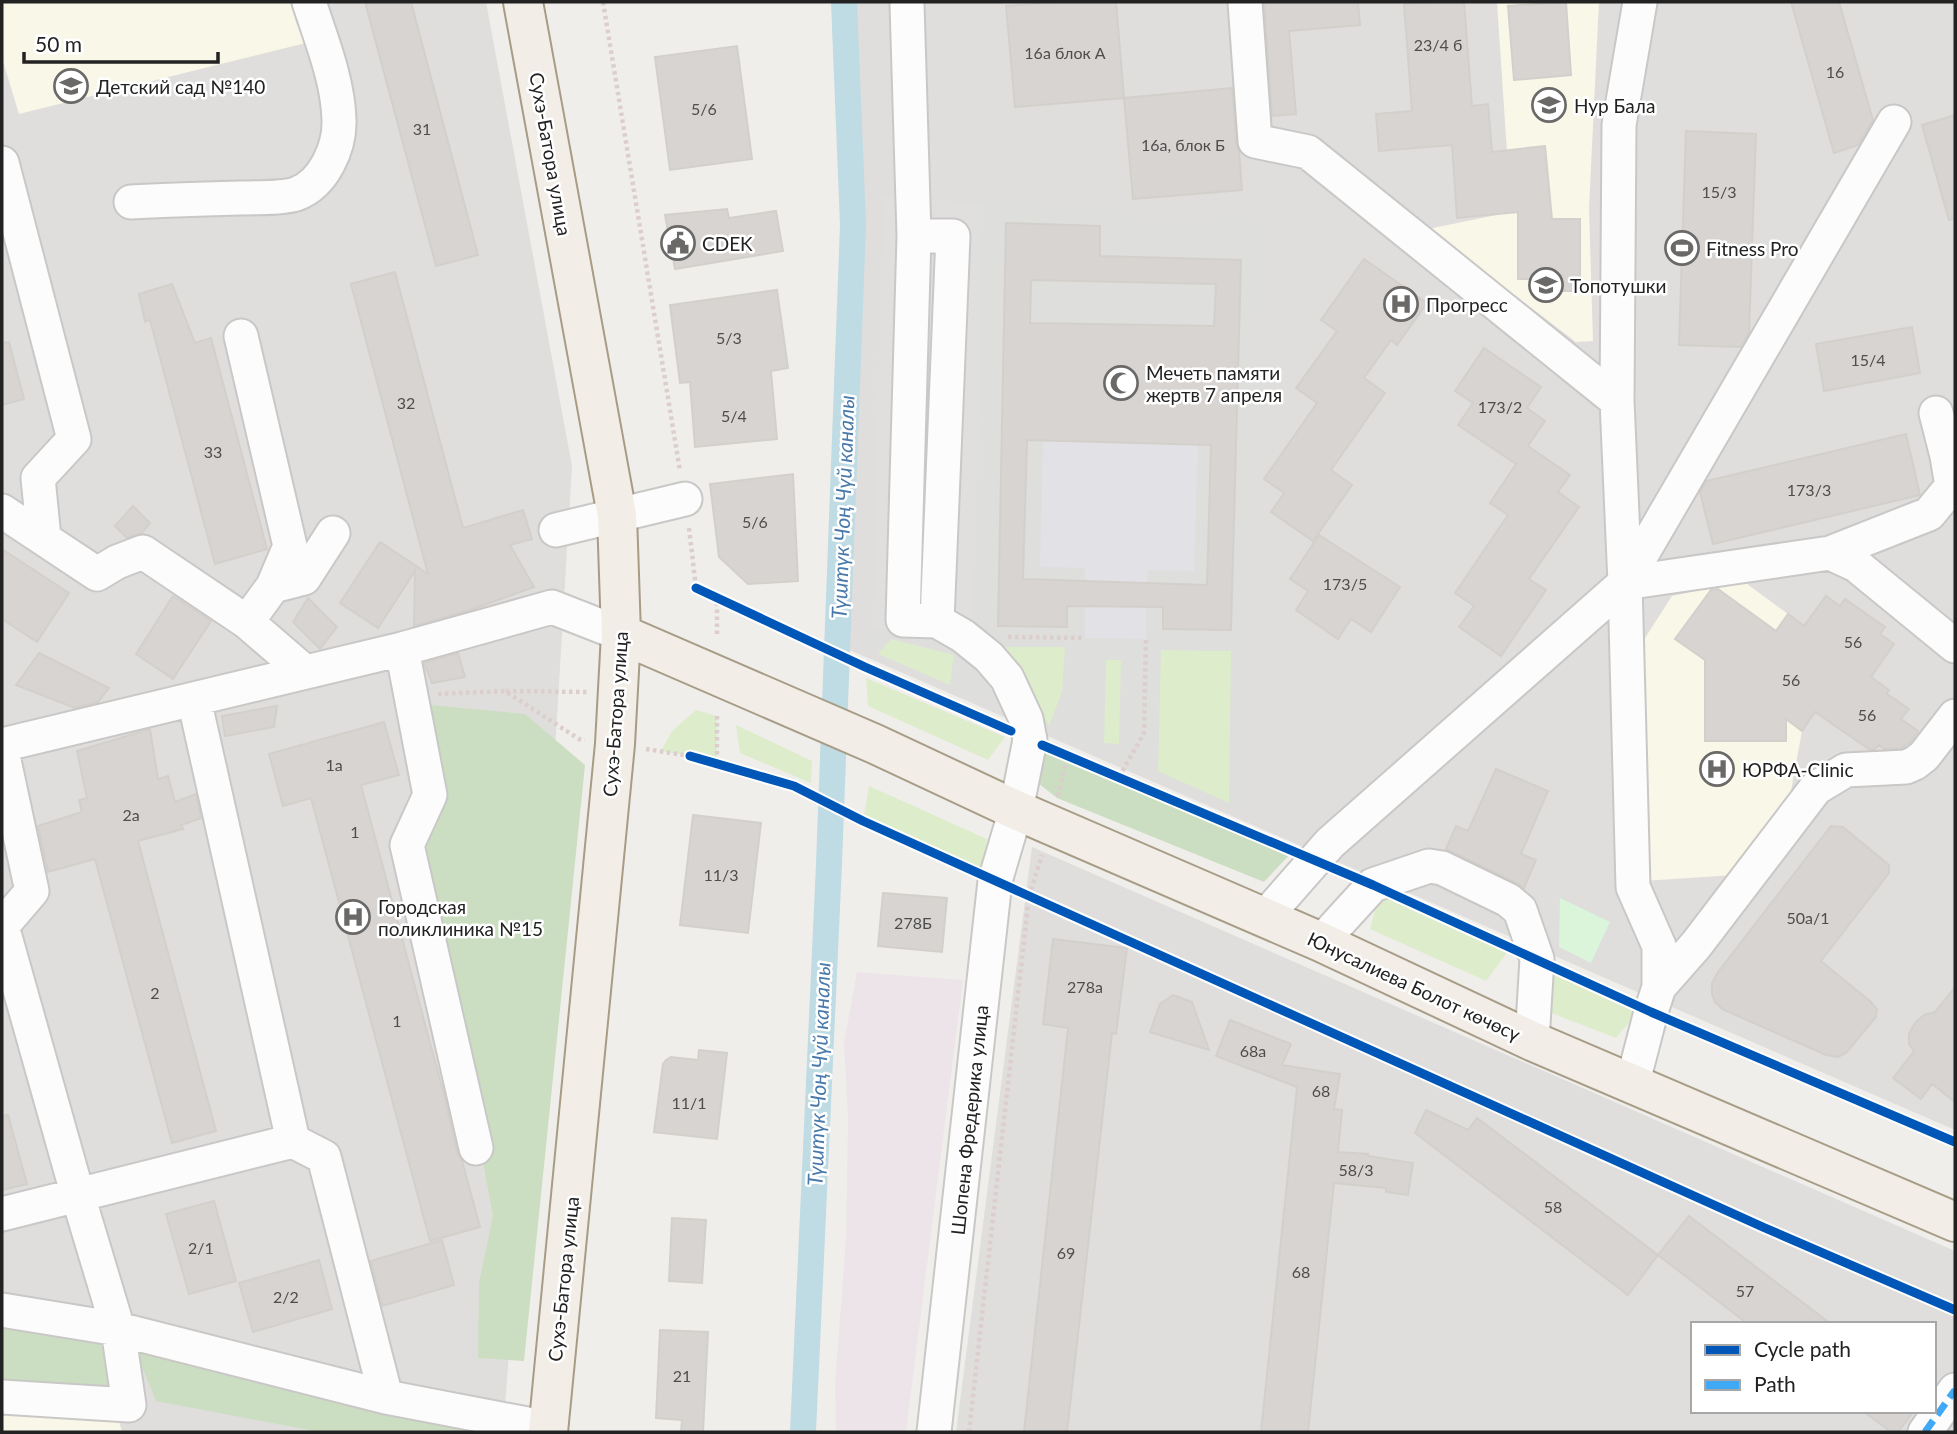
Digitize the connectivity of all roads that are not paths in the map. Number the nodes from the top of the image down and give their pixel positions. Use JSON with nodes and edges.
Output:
{"nodes":[{"id":1,"x":309,"y":2,"type":"edge"},
{"id":2,"x":523,"y":2,"type":"edge"},
{"id":3,"x":912,"y":2,"type":"edge"},
{"id":4,"x":1245,"y":2,"type":"edge"},
{"id":5,"x":1640,"y":2,"type":"edge"},
{"id":6,"x":1894,"y":121,"type":"dead end"},
{"id":7,"x":2,"y":163,"type":"edge"},
{"id":8,"x":131,"y":202,"type":"dead end"},
{"id":9,"x":241,"y":336,"type":"dead end"},
{"id":10,"x":1617,"y":401,"type":"junction"},
{"id":11,"x":1936,"y":413,"type":"dead end"},
{"id":12,"x":685,"y":499,"type":"road end"},
{"id":13,"x":2,"y":511,"type":"edge"},
{"id":14,"x":617,"y":515,"type":"junction"},
{"id":15,"x":556,"y":530,"type":"dead end"},
{"id":16,"x":333,"y":533,"type":"dead end"},
{"id":17,"x":44,"y":538,"type":"junction"},
{"id":18,"x":1830,"y":552,"type":"junction"},
{"id":19,"x":1625,"y":583,"type":"junction"},
{"id":20,"x":273,"y":586,"type":"junction"},
{"id":21,"x":247,"y":622,"type":"junction"},
{"id":22,"x":621,"y":634,"type":"junction"},
{"id":23,"x":1955,"y":646,"type":"edge"},
{"id":24,"x":402,"y":649,"type":"junction"},
{"id":25,"x":305,"y":672,"type":"junction"},
{"id":26,"x":194,"y":699,"type":"junction"},
{"id":27,"x":1955,"y":716,"type":"edge"},
{"id":28,"x":2,"y":745,"type":"edge"},
{"id":29,"x":2,"y":751,"type":"edge"},
{"id":30,"x":1016,"y":810,"type":"junction"},
{"id":31,"x":1265,"y":918,"type":"junction"},
{"id":32,"x":1321,"y":942,"type":"junction"},
{"id":33,"x":1659,"y":987,"type":"junction"},
{"id":34,"x":1532,"y":1041,"type":"junction"},
{"id":35,"x":1632,"y":1084,"type":"junction"},
{"id":36,"x":293,"y":1141,"type":"junction"},
{"id":37,"x":476,"y":1148,"type":"dead end"},
{"id":38,"x":78,"y":1196,"type":"junction"},
{"id":39,"x":2,"y":1214,"type":"edge"},
{"id":40,"x":1955,"y":1222,"type":"edge"},
{"id":41,"x":2,"y":1310,"type":"edge"},
{"id":42,"x":118,"y":1329,"type":"junction"},
{"id":43,"x":1955,"y":1390,"type":"edge"},
{"id":44,"x":2,"y":1397,"type":"edge"},
{"id":45,"x":386,"y":1397,"type":"junction"},
{"id":46,"x":132,"y":1419,"type":"edge"},
{"id":47,"x":548,"y":1430,"type":"edge"},
{"id":48,"x":934,"y":1432,"type":"edge"},
{"id":49,"x":1925,"y":1432,"type":"edge"}],
"edges":[{"from":1,"to":8,"type":"street"},
{"from":2,"to":14,"type":"main road","name":"Сухэ-Батора улица"},
{"from":3,"to":30,"type":"street","name":"Шопена Фредерика улица"},
{"from":4,"to":10,"type":"street"},
{"from":5,"to":10,"type":"street"},
{"from":6,"to":19,"type":"street"},
{"from":7,"to":17,"type":"street"},
{"from":9,"to":20,"type":"street"},
{"from":10,"to":19,"type":"street"},
{"from":11,"to":18,"type":"street"},
{"from":12,"to":14,"type":"street"},
{"from":13,"to":17,"type":"street"},
{"from":14,"to":15,"type":"street"},
{"from":14,"to":22,"type":"main road","name":"Сухэ-Батора улица"},
{"from":16,"to":20,"type":"street"},
{"from":17,"to":21,"type":"street"},
{"from":18,"to":19,"type":"street"},
{"from":18,"to":23,"type":"street"},
{"from":19,"to":31,"type":"street"},
{"from":19,"to":33,"type":"street"},
{"from":20,"to":21,"type":"street"},
{"from":21,"to":25,"type":"street"},
{"from":22,"to":24,"type":"street"},
{"from":22,"to":30,"type":"main road","name":"Юнусалиева Болот көчөсү"},
{"from":22,"to":47,"type":"main road","name":"Сухэ-Батора улица"},
{"from":24,"to":25,"type":"street"},
{"from":24,"to":37,"type":"street"},
{"from":25,"to":26,"type":"street"},
{"from":26,"to":28,"type":"street"},
{"from":26,"to":36,"type":"street"},
{"from":27,"to":33,"type":"street"},
{"from":29,"to":38,"type":"street"},
{"from":30,"to":31,"type":"main road","name":"Юнусалиева Болот көчөсү"},
{"from":30,"to":48,"type":"street","name":"Шопена Фредерика улица"},
{"from":31,"to":32,"type":"main road","name":"Юнусалиева Болот көчөсү"},
{"from":32,"to":34,"type":"main road","name":"Юнусалиева Болот көчөсү"},
{"from":32,"to":34,"type":"street"},
{"from":33,"to":35,"type":"street"},
{"from":34,"to":35,"type":"main road","name":"Юнусалиева Болот көчөсү"},
{"from":35,"to":40,"type":"main road","name":"Юнусалиева Болот көчөсү"},
{"from":36,"to":38,"type":"street"},
{"from":36,"to":45,"type":"street"},
{"from":38,"to":39,"type":"street"},
{"from":38,"to":42,"type":"street"},
{"from":41,"to":42,"type":"street"},
{"from":42,"to":45,"type":"street"},
{"from":42,"to":46,"type":"street"},
{"from":43,"to":49,"type":"street"},
{"from":44,"to":46,"type":"street"},
{"from":45,"to":47,"type":"street"}]}
